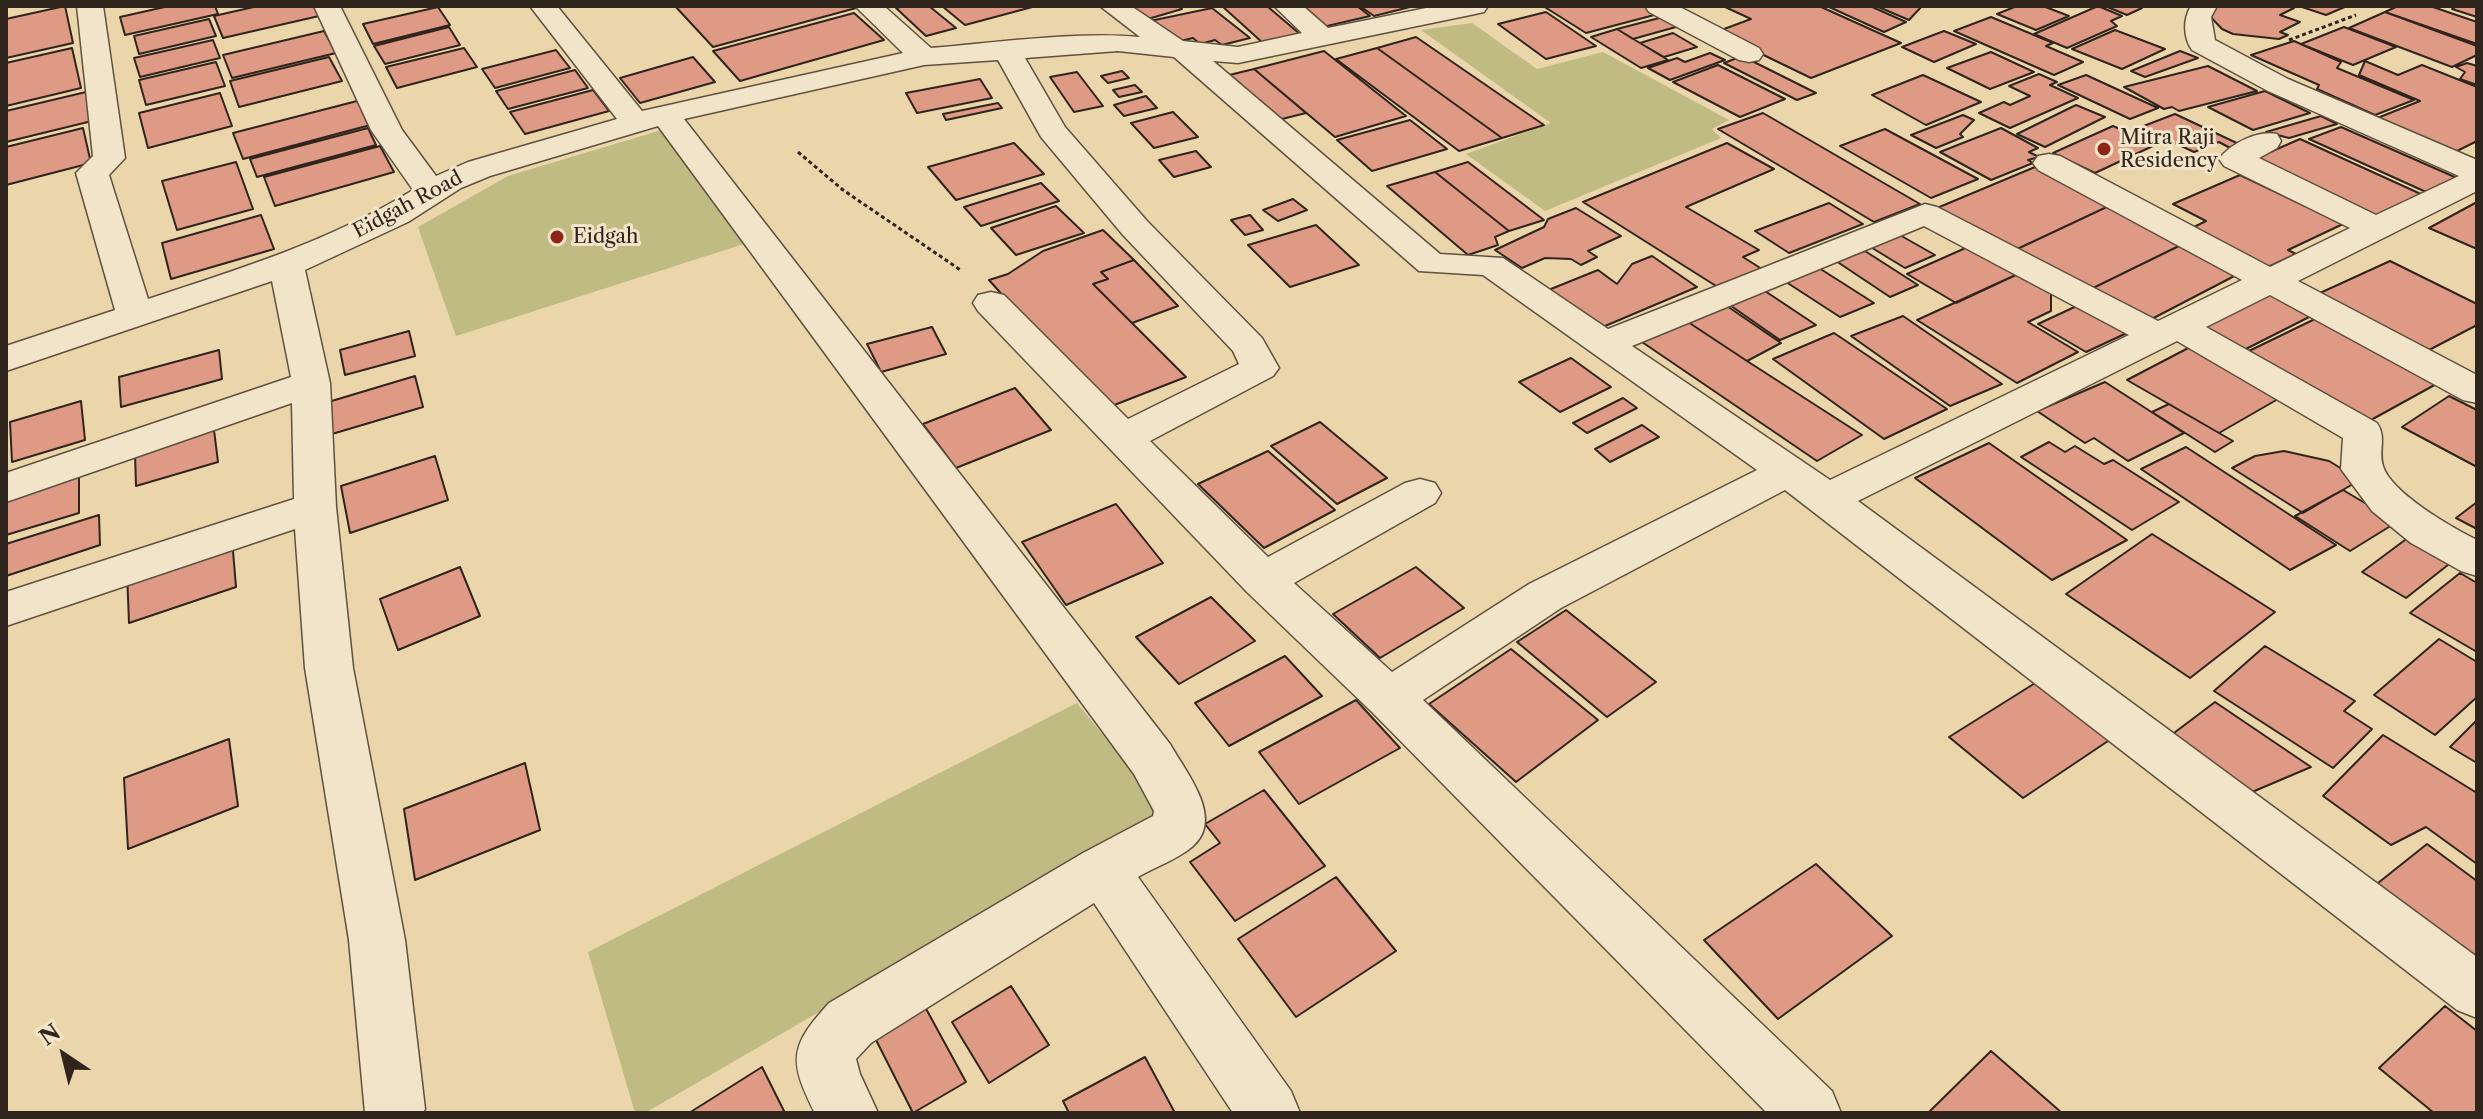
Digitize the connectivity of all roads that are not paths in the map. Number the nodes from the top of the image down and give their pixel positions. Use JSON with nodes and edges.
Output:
{"nodes":[{"id":1,"x":90,"y":6,"type":"edge"},
{"id":2,"x":327,"y":6,"type":"edge"},
{"id":3,"x":543,"y":6,"type":"edge"},
{"id":4,"x":868,"y":6,"type":"edge"},
{"id":5,"x":1113,"y":6,"type":"edge"},
{"id":6,"x":1287,"y":6,"type":"edge"},
{"id":7,"x":1475,"y":6,"type":"edge"},
{"id":8,"x":1658,"y":6,"type":"edge"},
{"id":9,"x":2204,"y":6,"type":"edge"},
{"id":10,"x":1323,"y":38,"type":"junction"},
{"id":11,"x":1006,"y":49,"type":"junction"},
{"id":12,"x":1178,"y":49,"type":"junction"},
{"id":13,"x":1749,"y":54,"type":"dead end"},
{"id":14,"x":924,"y":57,"type":"junction"},
{"id":15,"x":650,"y":118,"type":"junction"},
{"id":16,"x":2266,"y":141,"type":"dead end"},
{"id":17,"x":2049,"y":163,"type":"dead end"},
{"id":18,"x":2472,"y":166,"type":"edge"},
{"id":19,"x":433,"y":192,"type":"junction"},
{"id":20,"x":2378,"y":229,"type":"junction"},
{"id":21,"x":286,"y":265,"type":"junction"},
{"id":22,"x":2274,"y":282,"type":"junction"},
{"id":23,"x":991,"y":303,"type":"road end"},
{"id":24,"x":135,"y":316,"type":"junction"},
{"id":25,"x":2169,"y":332,"type":"junction"},
{"id":26,"x":1604,"y":344,"type":"junction"},
{"id":27,"x":6,"y":359,"type":"edge"},
{"id":28,"x":311,"y":383,"type":"junction"},
{"id":29,"x":2477,"y":391,"type":"edge"},
{"id":30,"x":1125,"y":437,"type":"junction"},
{"id":31,"x":1789,"y":471,"type":"junction"},
{"id":32,"x":6,"y":488,"type":"edge"},
{"id":33,"x":1420,"y":493,"type":"dead end"},
{"id":34,"x":1827,"y":499,"type":"junction"},
{"id":35,"x":315,"y":507,"type":"junction"},
{"id":36,"x":2477,"y":560,"type":"edge"},
{"id":37,"x":1263,"y":580,"type":"junction"},
{"id":38,"x":6,"y":609,"type":"edge"},
{"id":39,"x":1389,"y":698,"type":"junction"},
{"id":40,"x":1102,"y":870,"type":"junction"},
{"id":41,"x":2477,"y":991,"type":"edge"},
{"id":42,"x":394,"y":1109,"type":"dead end"},
{"id":43,"x":847,"y":1113,"type":"edge"},
{"id":44,"x":1269,"y":1113,"type":"edge"},
{"id":45,"x":1810,"y":1113,"type":"edge"}],
"edges":[{"from":1,"to":24,"type":"street"},
{"from":2,"to":19,"type":"street"},
{"from":3,"to":15,"type":"street"},
{"from":4,"to":14,"type":"street"},
{"from":5,"to":12,"type":"street"},
{"from":6,"to":10,"type":"street"},
{"from":7,"to":10,"type":"street","name":"Eidgah Road"},
{"from":8,"to":13,"type":"street"},
{"from":9,"to":18,"type":"street"},
{"from":10,"to":12,"type":"street","name":"Eidgah Road"},
{"from":11,"to":12,"type":"street","name":"Eidgah Road"},
{"from":11,"to":14,"type":"street","name":"Eidgah Road"},
{"from":11,"to":30,"type":"street"},
{"from":12,"to":26,"type":"street"},
{"from":14,"to":15,"type":"street","name":"Eidgah Road"},
{"from":15,"to":19,"type":"street","name":"Eidgah Road"},
{"from":15,"to":40,"type":"street"},
{"from":16,"to":20,"type":"street"},
{"from":17,"to":22,"type":"street"},
{"from":18,"to":20,"type":"street"},
{"from":19,"to":21,"type":"street","name":"Eidgah Road"},
{"from":20,"to":22,"type":"street"},
{"from":21,"to":24,"type":"street","name":"Eidgah Road"},
{"from":21,"to":28,"type":"street"},
{"from":22,"to":25,"type":"street"},
{"from":22,"to":29,"type":"street"},
{"from":23,"to":30,"type":"street"},
{"from":24,"to":27,"type":"street","name":"Eidgah Road"},
{"from":25,"to":26,"type":"street"},
{"from":25,"to":34,"type":"street"},
{"from":25,"to":36,"type":"street"},
{"from":26,"to":31,"type":"street"},
{"from":28,"to":32,"type":"street"},
{"from":28,"to":35,"type":"street"},
{"from":30,"to":37,"type":"street"},
{"from":31,"to":34,"type":"street"},
{"from":31,"to":39,"type":"street"},
{"from":33,"to":37,"type":"street"},
{"from":34,"to":41,"type":"street"},
{"from":35,"to":38,"type":"street"},
{"from":35,"to":42,"type":"street"},
{"from":37,"to":39,"type":"street"},
{"from":39,"to":45,"type":"street"},
{"from":40,"to":43,"type":"street"},
{"from":40,"to":44,"type":"street"}]}
